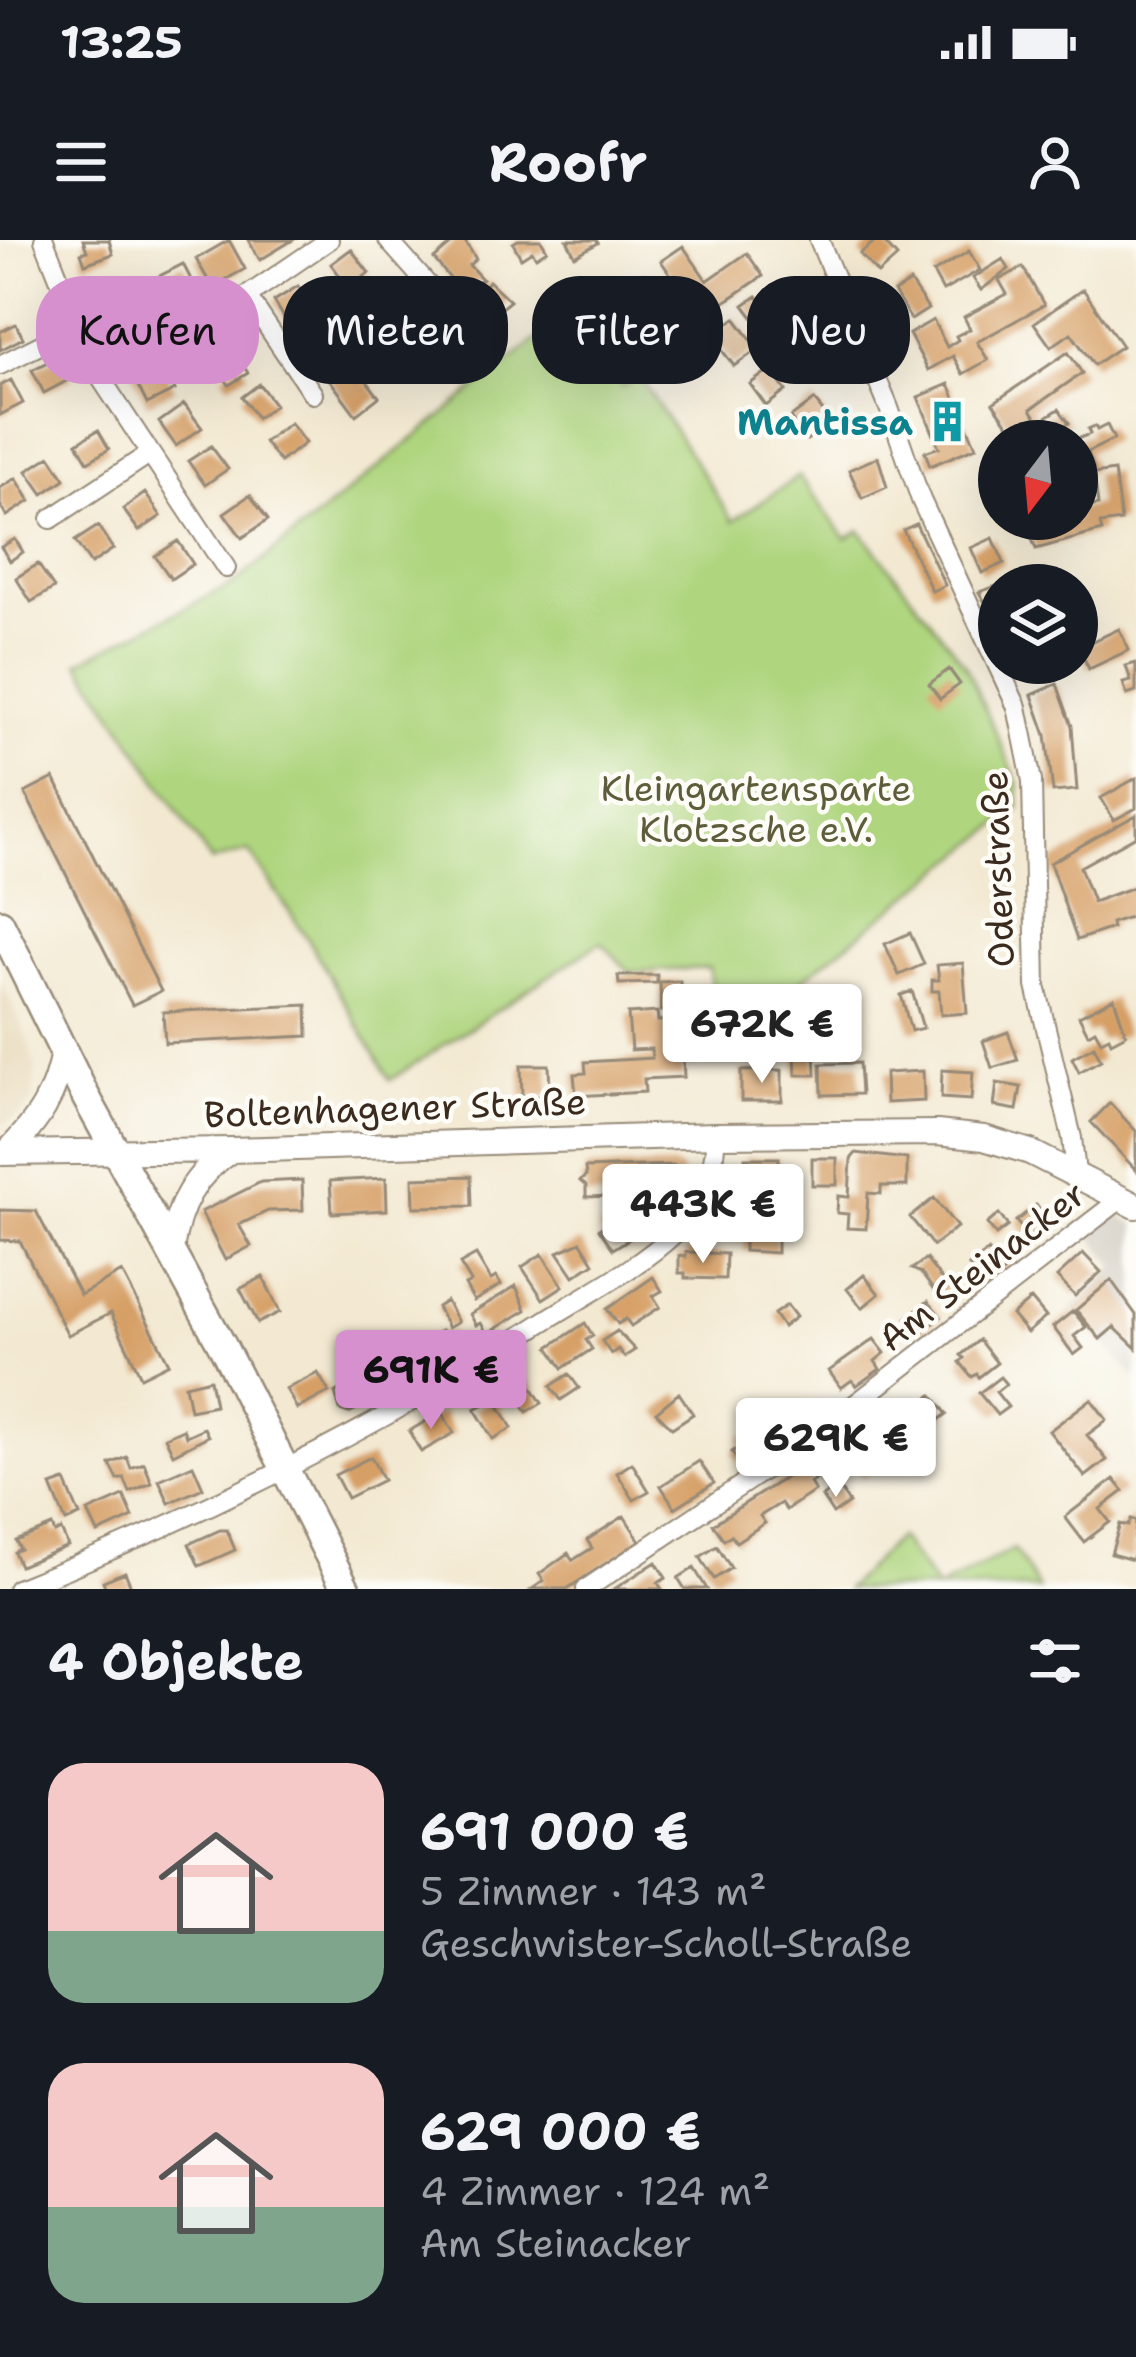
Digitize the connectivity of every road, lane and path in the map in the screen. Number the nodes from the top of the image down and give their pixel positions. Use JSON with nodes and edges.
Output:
{"nodes":[{"id":1,"x":44,"y":240,"type":"edge"},
{"id":2,"x":328,"y":240,"type":"edge"},
{"id":3,"x":388,"y":240,"type":"edge"},
{"id":4,"x":819,"y":240,"type":"edge"},
{"id":5,"x":57,"y":276,"type":"edge"},
{"id":6,"x":420,"y":276,"type":"edge"},
{"id":7,"x":259,"y":288,"type":"edge"},
{"id":8,"x":259,"y":314,"type":"edge"},
{"id":9,"x":36,"y":347,"type":"edge"},
{"id":10,"x":0,"y":365,"type":"edge"},
{"id":11,"x":104,"y":384,"type":"edge"},
{"id":12,"x":313,"y":394,"type":"dead end"},
{"id":13,"x":149,"y":454,"type":"junction"},
{"id":14,"x":51,"y":519,"type":"dead end"},
{"id":15,"x":226,"y":568,"type":"dead end"},
{"id":16,"x":0,"y":923,"type":"edge"},
{"id":17,"x":63,"y":1051,"type":"junction"},
{"id":18,"x":715,"y":1135,"type":"junction"},
{"id":19,"x":231,"y":1150,"type":"junction"},
{"id":20,"x":116,"y":1152,"type":"junction"},
{"id":21,"x":3,"y":1153,"type":"edge"},
{"id":22,"x":1076,"y":1173,"type":"junction"},
{"id":23,"x":1129,"y":1203,"type":"edge"},
{"id":24,"x":171,"y":1249,"type":"junction"},
{"id":25,"x":285,"y":1470,"type":"junction"},
{"id":26,"x":17,"y":1589,"type":"edge"},
{"id":27,"x":346,"y":1589,"type":"edge"},
{"id":28,"x":586,"y":1589,"type":"edge"}],
"edges":[{"from":1,"to":5,"type":"street"},
{"from":2,"to":7,"type":"street"},
{"from":3,"to":6,"type":"street"},
{"from":4,"to":22,"type":"street","name":"Oderstraße"},
{"from":8,"to":12,"type":"street"},
{"from":9,"to":10,"type":"street"},
{"from":11,"to":13,"type":"street"},
{"from":13,"to":14,"type":"street"},
{"from":13,"to":15,"type":"street"},
{"from":16,"to":17,"type":"main road"},
{"from":17,"to":20,"type":"main road"},
{"from":17,"to":21,"type":"street"},
{"from":18,"to":19,"type":"street","name":"Boltenhagener Straße"},
{"from":18,"to":22,"type":"street","name":"Boltenhagener Straße"},
{"from":18,"to":25,"type":"street"},
{"from":19,"to":20,"type":"street","name":"Boltenhagener Straße"},
{"from":19,"to":24,"type":"street"},
{"from":20,"to":21,"type":"street","name":"Boltenhagener Straße"},
{"from":20,"to":24,"type":"main road"},
{"from":22,"to":23,"type":"street","name":"Boltenhagener Straße"},
{"from":23,"to":28,"type":"street","name":"Am Steinacker"},
{"from":24,"to":25,"type":"main road"},
{"from":25,"to":26,"type":"street"},
{"from":25,"to":27,"type":"main road"}]}
